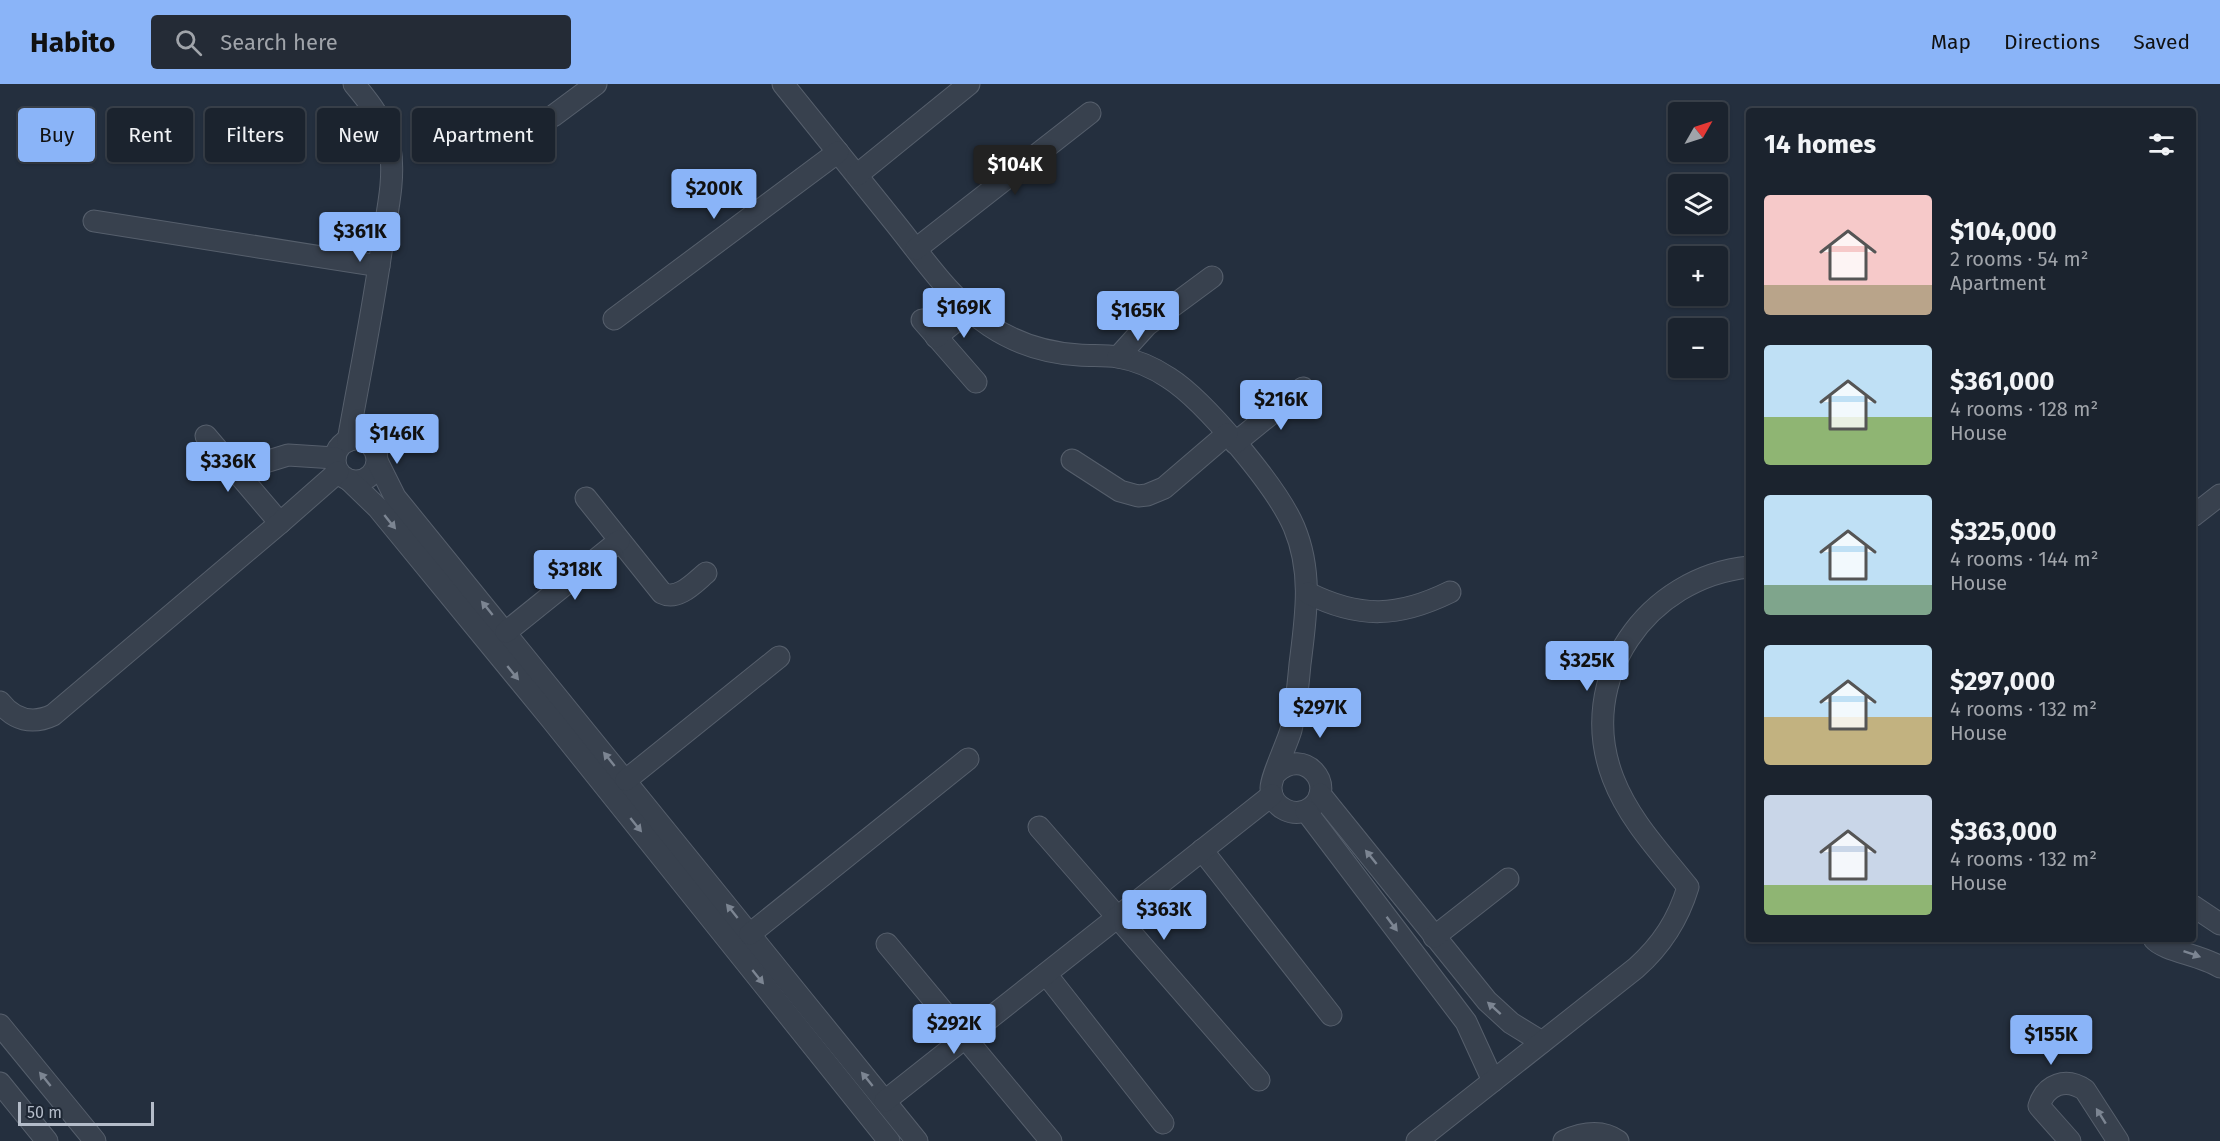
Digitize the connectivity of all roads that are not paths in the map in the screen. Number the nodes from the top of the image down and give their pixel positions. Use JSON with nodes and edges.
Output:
{"nodes":[{"id":1,"x":354,"y":84,"type":"edge"},
{"id":2,"x":596,"y":84,"type":"edge"},
{"id":3,"x":969,"y":84,"type":"edge"},
{"id":4,"x":793,"y":87,"type":"edge"},
{"id":5,"x":1090,"y":113,"type":"dead end"},
{"id":6,"x":555,"y":115,"type":"edge"},
{"id":7,"x":838,"y":152,"type":"junction"},
{"id":8,"x":857,"y":175,"type":"junction"},
{"id":9,"x":94,"y":221,"type":"dead end"},
{"id":10,"x":916,"y":249,"type":"junction"},
{"id":11,"x":379,"y":266,"type":"junction"},
{"id":12,"x":1212,"y":277,"type":"dead end"},
{"id":13,"x":969,"y":310,"type":"junction"},
{"id":14,"x":614,"y":319,"type":"dead end"},
{"id":15,"x":922,"y":320,"type":"dead end"},
{"id":16,"x":936,"y":337,"type":"junction"},
{"id":17,"x":1118,"y":357,"type":"junction"},
{"id":18,"x":975,"y":382,"type":"dead end"},
{"id":19,"x":1303,"y":388,"type":"dead end"},
{"id":20,"x":206,"y":436,"type":"dead end"},
{"id":21,"x":1231,"y":439,"type":"junction"},
{"id":22,"x":1072,"y":460,"type":"dead end"},
{"id":23,"x":343,"y":463,"type":"junction"},
{"id":24,"x":378,"y":463,"type":"junction"},
{"id":25,"x":236,"y":471,"type":"junction"},
{"id":26,"x":2220,"y":495,"type":"edge"},
{"id":27,"x":586,"y":498,"type":"dead end"},
{"id":28,"x":2196,"y":514,"type":"edge"},
{"id":29,"x":280,"y":524,"type":"junction"},
{"id":30,"x":619,"y":541,"type":"junction"},
{"id":31,"x":1746,"y":568,"type":"edge"},
{"id":32,"x":706,"y":573,"type":"dead end"},
{"id":33,"x":1450,"y":592,"type":"dead end"},
{"id":34,"x":1308,"y":593,"type":"junction"},
{"id":35,"x":506,"y":632,"type":"junction"},
{"id":36,"x":779,"y":657,"type":"dead end"},
{"id":37,"x":0,"y":702,"type":"edge"},
{"id":38,"x":559,"y":713,"type":"junction"},
{"id":39,"x":1294,"y":717,"type":"junction"},
{"id":40,"x":968,"y":759,"type":"dead end"},
{"id":41,"x":1315,"y":772,"type":"junction"},
{"id":42,"x":1276,"y":773,"type":"junction"},
{"id":43,"x":626,"y":780,"type":"junction"},
{"id":44,"x":1320,"y":794,"type":"junction"},
{"id":45,"x":1272,"y":795,"type":"junction"},
{"id":46,"x":1306,"y":811,"type":"junction"},
{"id":47,"x":1039,"y":827,"type":"dead end"},
{"id":48,"x":1202,"y":850,"type":"junction"},
{"id":49,"x":1508,"y":879,"type":"dead end"},
{"id":50,"x":2196,"y":908,"type":"edge"},
{"id":51,"x":1118,"y":917,"type":"junction"},
{"id":52,"x":2220,"y":924,"type":"edge"},
{"id":53,"x":750,"y":934,"type":"junction"},
{"id":54,"x":1434,"y":937,"type":"junction"},
{"id":55,"x":2157,"y":942,"type":"edge"},
{"id":56,"x":887,"y":944,"type":"dead end"},
{"id":57,"x":2220,"y":967,"type":"edge"},
{"id":58,"x":1046,"y":974,"type":"junction"},
{"id":59,"x":1476,"y":990,"type":"junction"},
{"id":60,"x":1454,"y":1006,"type":"junction"},
{"id":61,"x":1331,"y":1015,"type":"dead end"},
{"id":62,"x":0,"y":1025,"type":"edge"},
{"id":63,"x":830,"y":1033,"type":"junction"},
{"id":64,"x":965,"y":1038,"type":"junction"},
{"id":65,"x":1542,"y":1042,"type":"junction"},
{"id":66,"x":813,"y":1046,"type":"junction"},
{"id":67,"x":1259,"y":1080,"type":"dead end"},
{"id":68,"x":1493,"y":1081,"type":"junction"},
{"id":69,"x":0,"y":1083,"type":"edge"},
{"id":70,"x":885,"y":1101,"type":"junction"},
{"id":71,"x":1163,"y":1123,"type":"dead end"},
{"id":72,"x":45,"y":1140,"type":"edge"},
{"id":73,"x":95,"y":1141,"type":"edge"},
{"id":74,"x":889,"y":1141,"type":"edge"},
{"id":75,"x":917,"y":1141,"type":"edge"},
{"id":76,"x":1051,"y":1141,"type":"edge"},
{"id":77,"x":1417,"y":1141,"type":"edge"},
{"id":78,"x":1564,"y":1141,"type":"edge"},
{"id":79,"x":1618,"y":1141,"type":"edge"},
{"id":80,"x":2070,"y":1141,"type":"edge"},
{"id":81,"x":2118,"y":1141,"type":"edge"}],
"edges":[{"from":1,"to":11,"type":"street"},
{"from":2,"to":6,"type":"street"},
{"from":3,"to":8,"type":"street"},
{"from":4,"to":7,"type":"street"},
{"from":5,"to":10,"type":"street"},
{"from":7,"to":8,"type":"street"},
{"from":7,"to":14,"type":"street"},
{"from":8,"to":10,"type":"street"},
{"from":9,"to":11,"type":"street"},
{"from":10,"to":13,"type":"street"},
{"from":11,"to":23,"type":"street"},
{"from":12,"to":17,"type":"street"},
{"from":13,"to":16,"type":"street"},
{"from":13,"to":17,"type":"street"},
{"from":15,"to":16,"type":"street"},
{"from":16,"to":18,"type":"street"},
{"from":17,"to":21,"type":"street"},
{"from":19,"to":21,"type":"street"},
{"from":20,"to":25,"type":"street"},
{"from":21,"to":22,"type":"street"},
{"from":21,"to":34,"type":"street"},
{"from":23,"to":24,"type":"street"},
{"from":23,"to":24,"type":"street"},
{"from":23,"to":25,"type":"street"},
{"from":23,"to":29,"type":"street"},
{"from":23,"to":38,"type":"street","one_way":true},
{"from":35,"to":24,"type":"street","one_way":true},
{"from":25,"to":29,"type":"street"},
{"from":26,"to":28,"type":"street"},
{"from":27,"to":30,"type":"street"},
{"from":29,"to":37,"type":"street"},
{"from":30,"to":32,"type":"street"},
{"from":30,"to":35,"type":"street"},
{"from":31,"to":65,"type":"street"},
{"from":33,"to":34,"type":"street"},
{"from":34,"to":39,"type":"street"},
{"from":35,"to":38,"type":"street"},
{"from":36,"to":43,"type":"street"},
{"from":43,"to":38,"type":"street","one_way":true},
{"from":38,"to":66,"type":"street","one_way":true},
{"from":39,"to":41,"type":"street"},
{"from":39,"to":42,"type":"street"},
{"from":40,"to":53,"type":"street"},
{"from":41,"to":42,"type":"street"},
{"from":41,"to":44,"type":"street"},
{"from":42,"to":45,"type":"street"},
{"from":53,"to":43,"type":"street","one_way":true},
{"from":44,"to":46,"type":"street"},
{"from":54,"to":44,"type":"street","one_way":true},
{"from":45,"to":46,"type":"street"},
{"from":45,"to":48,"type":"street"},
{"from":46,"to":60,"type":"street","one_way":true},
{"from":47,"to":51,"type":"street"},
{"from":48,"to":51,"type":"street"},
{"from":48,"to":61,"type":"street"},
{"from":49,"to":54,"type":"street"},
{"from":50,"to":52,"type":"street"},
{"from":51,"to":58,"type":"street"},
{"from":51,"to":67,"type":"street"},
{"from":53,"to":63,"type":"street"},
{"from":54,"to":59,"type":"street"},
{"from":55,"to":57,"type":"street","one_way":true},
{"from":56,"to":64,"type":"street"},
{"from":58,"to":64,"type":"street"},
{"from":58,"to":71,"type":"street"},
{"from":59,"to":60,"type":"street"},
{"from":65,"to":59,"type":"street","one_way":true},
{"from":60,"to":68,"type":"street"},
{"from":73,"to":62,"type":"street","one_way":true},
{"from":63,"to":66,"type":"street"},
{"from":70,"to":63,"type":"street","one_way":true},
{"from":64,"to":70,"type":"street"},
{"from":64,"to":76,"type":"street"},
{"from":65,"to":68,"type":"street"},
{"from":66,"to":74,"type":"street"},
{"from":68,"to":77,"type":"street"},
{"from":69,"to":72,"type":"street"},
{"from":70,"to":75,"type":"street"},
{"from":78,"to":79,"type":"street"},
{"from":81,"to":80,"type":"street","one_way":true}]}
